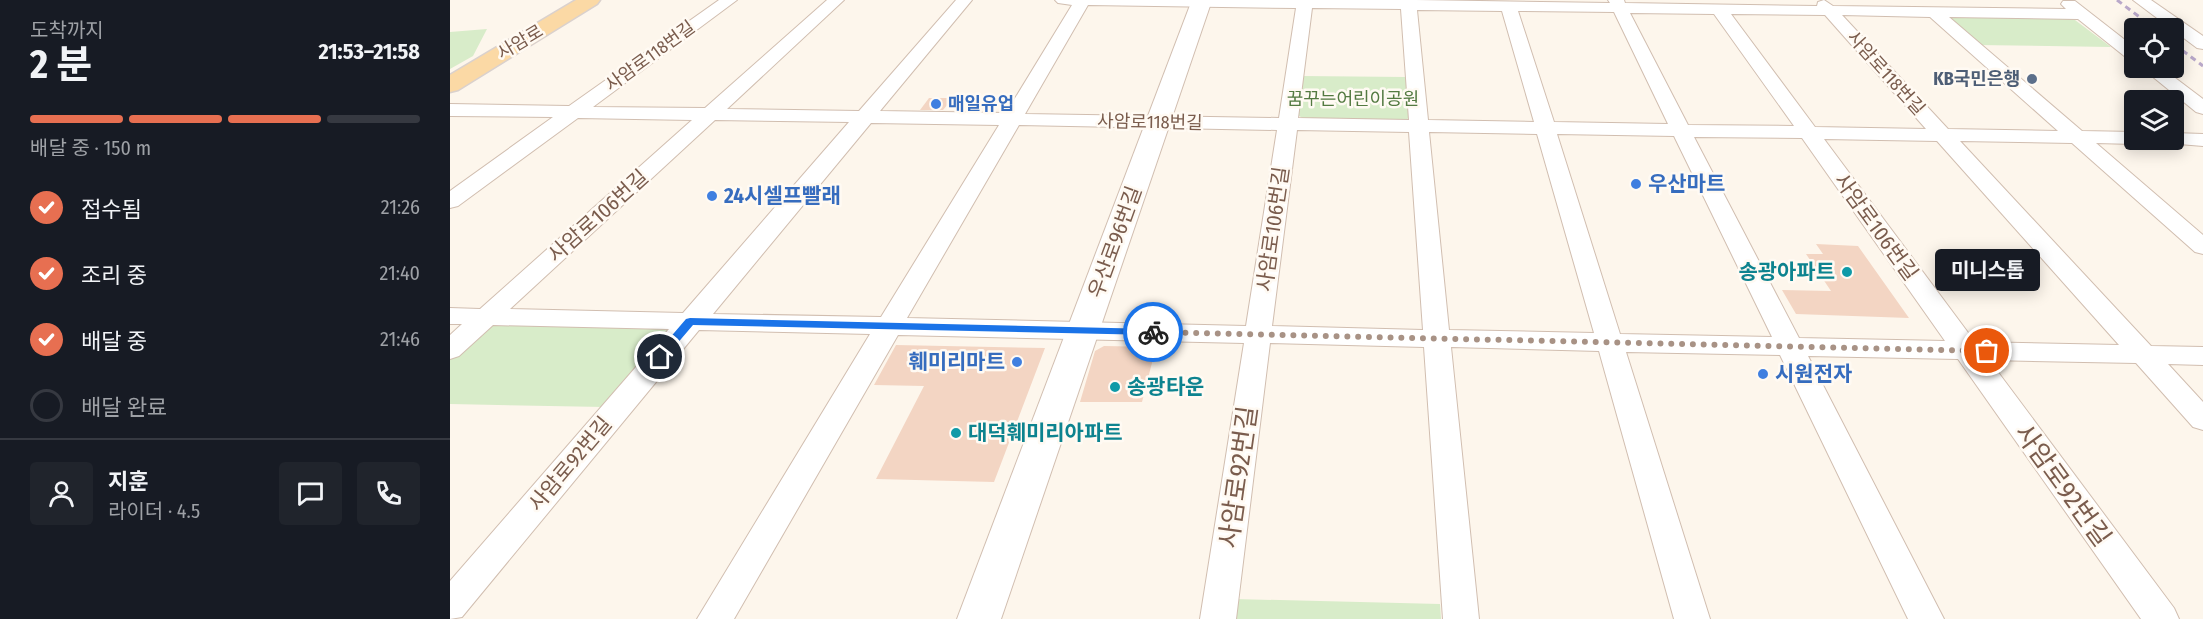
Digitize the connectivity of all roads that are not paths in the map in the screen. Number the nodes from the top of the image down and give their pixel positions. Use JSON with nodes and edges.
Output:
{"nodes":[{"id":1,"x":590,"y":0,"type":"edge"},
{"id":2,"x":729,"y":0,"type":"edge"},
{"id":3,"x":836,"y":0,"type":"edge"},
{"id":4,"x":964,"y":0,"type":"edge"},
{"id":5,"x":1063,"y":0,"type":"edge"},
{"id":6,"x":1083,"y":0,"type":"edge"},
{"id":7,"x":2064,"y":0,"type":"edge"},
{"id":8,"x":2141,"y":0,"type":"edge"},
{"id":9,"x":1201,"y":1,"type":"edge"},
{"id":10,"x":1408,"y":2,"type":"edge"},
{"id":11,"x":1305,"y":3,"type":"junction"},
{"id":12,"x":1618,"y":4,"type":"edge"},
{"id":13,"x":1825,"y":5,"type":"edge"},
{"id":14,"x":1509,"y":6,"type":"junction"},
{"id":15,"x":1719,"y":9,"type":"junction"},
{"id":16,"x":1934,"y":12,"type":"junction"},
{"id":17,"x":2081,"y":14,"type":"junction"},
{"id":18,"x":2203,"y":44,"type":"edge"},
{"id":19,"x":2124,"y":47,"type":"edge"},
{"id":20,"x":2164,"y":78,"type":"edge"},
{"id":21,"x":450,"y":85,"type":"edge"},
{"id":22,"x":2203,"y":108,"type":"edge"},
{"id":23,"x":450,"y":111,"type":"edge"},
{"id":24,"x":572,"y":113,"type":"junction"},
{"id":25,"x":708,"y":115,"type":"junction"},
{"id":26,"x":864,"y":117,"type":"junction"},
{"id":27,"x":1012,"y":119,"type":"junction"},
{"id":28,"x":1158,"y":122,"type":"junction"},
{"id":29,"x":1288,"y":124,"type":"junction"},
{"id":30,"x":1419,"y":126,"type":"junction"},
{"id":31,"x":1546,"y":128,"type":"junction"},
{"id":32,"x":1681,"y":130,"type":"junction"},
{"id":33,"x":1808,"y":132,"type":"junction"},
{"id":34,"x":1942,"y":135,"type":"junction"},
{"id":35,"x":2078,"y":137,"type":"junction"},
{"id":36,"x":2124,"y":138,"type":"edge"},
{"id":37,"x":2184,"y":139,"type":"edge"},
{"id":38,"x":2203,"y":140,"type":"edge"},
{"id":39,"x":450,"y":201,"type":"edge"},
{"id":40,"x":2203,"y":247,"type":"edge"},
{"id":41,"x":450,"y":316,"type":"edge"},
{"id":42,"x":487,"y":316,"type":"junction"},
{"id":43,"x":690,"y":321,"type":"junction"},
{"id":44,"x":890,"y":326,"type":"junction"},
{"id":45,"x":1083,"y":330,"type":"junction"},
{"id":46,"x":1258,"y":334,"type":"junction"},
{"id":47,"x":1437,"y":338,"type":"junction"},
{"id":48,"x":1610,"y":342,"type":"junction"},
{"id":49,"x":1788,"y":346,"type":"junction"},
{"id":50,"x":450,"y":350,"type":"edge"},
{"id":51,"x":1964,"y":350,"type":"junction"},
{"id":52,"x":2144,"y":354,"type":"junction"},
{"id":53,"x":2203,"y":356,"type":"edge"},
{"id":54,"x":2203,"y":420,"type":"edge"},
{"id":55,"x":450,"y":606,"type":"edge"},
{"id":56,"x":715,"y":619,"type":"edge"},
{"id":57,"x":979,"y":619,"type":"edge"},
{"id":58,"x":1218,"y":619,"type":"edge"},
{"id":59,"x":1461,"y":619,"type":"edge"},
{"id":60,"x":1692,"y":619,"type":"edge"},
{"id":61,"x":1926,"y":619,"type":"edge"},
{"id":62,"x":2161,"y":619,"type":"edge"}],
"edges":[{"from":1,"to":21,"type":"main road","name":"사암로"},
{"from":2,"to":24,"type":"street","name":"사암로118번길"},
{"from":3,"to":25,"type":"street"},
{"from":4,"to":26,"type":"street"},
{"from":5,"to":6,"type":"street"},
{"from":6,"to":9,"type":"street"},
{"from":6,"to":27,"type":"street"},
{"from":7,"to":17,"type":"street"},
{"from":8,"to":18,"type":"street"},
{"from":9,"to":11,"type":"street"},
{"from":9,"to":28,"type":"street","name":"우산로96번길"},
{"from":10,"to":11,"type":"street"},
{"from":10,"to":14,"type":"street"},
{"from":10,"to":30,"type":"street"},
{"from":11,"to":29,"type":"street"},
{"from":12,"to":14,"type":"street"},
{"from":12,"to":15,"type":"street"},
{"from":12,"to":32,"type":"street"},
{"from":13,"to":15,"type":"street"},
{"from":13,"to":16,"type":"street"},
{"from":13,"to":34,"type":"street","name":"사암로118번길"},
{"from":14,"to":31,"type":"street"},
{"from":15,"to":33,"type":"street"},
{"from":16,"to":17,"type":"street"},
{"from":16,"to":35,"type":"street"},
{"from":17,"to":19,"type":"street"},
{"from":20,"to":22,"type":"street"},
{"from":23,"to":24,"type":"street","name":"사암로118번길"},
{"from":24,"to":25,"type":"street","name":"사암로118번길"},
{"from":24,"to":39,"type":"street"},
{"from":25,"to":26,"type":"street","name":"사암로118번길"},
{"from":25,"to":42,"type":"street","name":"사암로106번길"},
{"from":26,"to":27,"type":"street","name":"사암로118번길"},
{"from":26,"to":43,"type":"street"},
{"from":27,"to":28,"type":"street","name":"사암로118번길"},
{"from":27,"to":44,"type":"street"},
{"from":28,"to":29,"type":"street","name":"사암로118번길"},
{"from":28,"to":45,"type":"street","name":"우산로96번길"},
{"from":29,"to":30,"type":"street","name":"사암로118번길"},
{"from":29,"to":46,"type":"street","name":"사암로106번길"},
{"from":30,"to":31,"type":"street","name":"사암로118번길"},
{"from":30,"to":47,"type":"street"},
{"from":31,"to":32,"type":"street","name":"사암로118번길"},
{"from":31,"to":48,"type":"street"},
{"from":32,"to":33,"type":"street","name":"사암로118번길"},
{"from":32,"to":49,"type":"street"},
{"from":33,"to":34,"type":"street","name":"사암로118번길"},
{"from":33,"to":51,"type":"street","name":"사암로106번길"},
{"from":34,"to":35,"type":"street","name":"사암로118번길"},
{"from":34,"to":52,"type":"street"},
{"from":35,"to":36,"type":"street","name":"사암로118번길"},
{"from":35,"to":40,"type":"street"},
{"from":37,"to":38,"type":"street"},
{"from":41,"to":42,"type":"street"},
{"from":42,"to":43,"type":"street"},
{"from":42,"to":50,"type":"street"},
{"from":43,"to":44,"type":"street"},
{"from":43,"to":55,"type":"street","name":"사암로92번길"},
{"from":44,"to":45,"type":"street"},
{"from":44,"to":56,"type":"street"},
{"from":45,"to":46,"type":"street"},
{"from":45,"to":57,"type":"street","name":"우산로96번길"},
{"from":46,"to":47,"type":"street"},
{"from":46,"to":58,"type":"street","name":"사암로92번길"},
{"from":47,"to":48,"type":"street"},
{"from":47,"to":59,"type":"street"},
{"from":48,"to":49,"type":"street"},
{"from":48,"to":60,"type":"street"},
{"from":49,"to":51,"type":"street"},
{"from":49,"to":61,"type":"street"},
{"from":51,"to":52,"type":"street"},
{"from":51,"to":62,"type":"street","name":"사암로92번길"},
{"from":52,"to":53,"type":"street"},
{"from":52,"to":54,"type":"street"}]}
